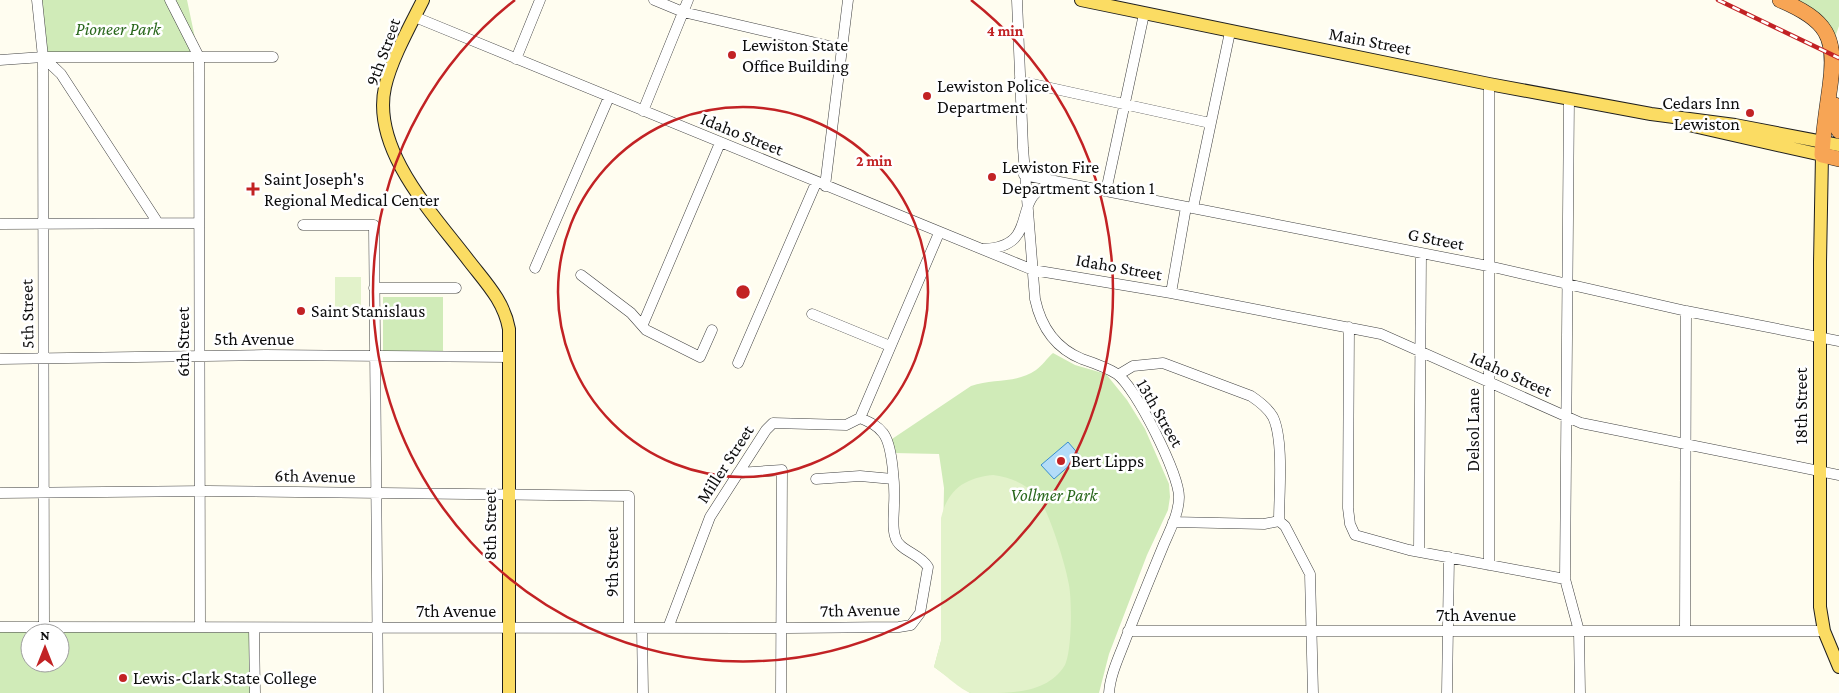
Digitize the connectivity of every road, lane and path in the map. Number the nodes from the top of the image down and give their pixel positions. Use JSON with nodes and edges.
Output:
{"nodes":[{"id":1,"x":37,"y":0,"type":"edge"},
{"id":2,"x":170,"y":0,"type":"edge"},
{"id":3,"x":423,"y":0,"type":"edge"},
{"id":4,"x":540,"y":0,"type":"edge"},
{"id":5,"x":654,"y":0,"type":"edge"},
{"id":6,"x":688,"y":0,"type":"edge"},
{"id":7,"x":848,"y":0,"type":"edge"},
{"id":8,"x":1016,"y":0,"type":"edge"},
{"id":9,"x":1081,"y":0,"type":"edge"},
{"id":10,"x":1780,"y":0,"type":"edge"},
{"id":11,"x":683,"y":12,"type":"junction"},
{"id":12,"x":1144,"y":14,"type":"junction"},
{"id":13,"x":415,"y":17,"type":"junction"},
{"id":14,"x":1230,"y":32,"type":"junction"},
{"id":15,"x":1835,"y":40,"type":"edge"},
{"id":16,"x":842,"y":49,"type":"junction"},
{"id":17,"x":43,"y":57,"type":"junction"},
{"id":18,"x":198,"y":57,"type":"junction"},
{"id":19,"x":273,"y":57,"type":"dead end"},
{"id":20,"x":516,"y":59,"type":"junction"},
{"id":21,"x":0,"y":60,"type":"edge"},
{"id":22,"x":1833,"y":64,"type":"junction"},
{"id":23,"x":1019,"y":81,"type":"junction"},
{"id":24,"x":1489,"y":84,"type":"junction"},
{"id":25,"x":609,"y":97,"type":"junction"},
{"id":26,"x":1569,"y":98,"type":"junction"},
{"id":27,"x":1125,"y":104,"type":"junction"},
{"id":28,"x":642,"y":111,"type":"junction"},
{"id":29,"x":1210,"y":123,"type":"junction"},
{"id":30,"x":1839,"y":131,"type":"edge"},
{"id":31,"x":720,"y":143,"type":"junction"},
{"id":32,"x":1839,"y":145,"type":"edge"},
{"id":33,"x":1823,"y":149,"type":"junction"},
{"id":34,"x":1839,"y":159,"type":"edge"},
{"id":35,"x":1024,"y":176,"type":"junction"},
{"id":36,"x":1063,"y":183,"type":"junction"},
{"id":37,"x":821,"y":184,"type":"junction"},
{"id":38,"x":1106,"y":191,"type":"junction"},
{"id":39,"x":1027,"y":204,"type":"junction"},
{"id":40,"x":1189,"y":207,"type":"junction"},
{"id":41,"x":199,"y":223,"type":"junction"},
{"id":42,"x":0,"y":224,"type":"edge"},
{"id":43,"x":43,"y":224,"type":"junction"},
{"id":44,"x":158,"y":224,"type":"junction"},
{"id":45,"x":303,"y":225,"type":"dead end"},
{"id":46,"x":939,"y":233,"type":"junction"},
{"id":47,"x":979,"y":249,"type":"junction"},
{"id":48,"x":1421,"y":252,"type":"junction"},
{"id":49,"x":1490,"y":266,"type":"junction"},
{"id":50,"x":535,"y":268,"type":"dead end"},
{"id":51,"x":1033,"y":270,"type":"junction"},
{"id":52,"x":581,"y":275,"type":"dead end"},
{"id":53,"x":1567,"y":282,"type":"junction"},
{"id":54,"x":374,"y":288,"type":"junction"},
{"id":55,"x":456,"y":288,"type":"dead end"},
{"id":56,"x":1171,"y":293,"type":"junction"},
{"id":57,"x":1686,"y":310,"type":"junction"},
{"id":58,"x":812,"y":314,"type":"dead end"},
{"id":59,"x":643,"y":324,"type":"junction"},
{"id":60,"x":1349,"y":327,"type":"junction"},
{"id":61,"x":712,"y":330,"type":"dead end"},
{"id":62,"x":1819,"y":337,"type":"junction"},
{"id":63,"x":1839,"y":341,"type":"edge"},
{"id":64,"x":890,"y":346,"type":"junction"},
{"id":65,"x":1420,"y":351,"type":"junction"},
{"id":66,"x":198,"y":356,"type":"junction"},
{"id":67,"x":375,"y":356,"type":"junction"},
{"id":68,"x":509,"y":357,"type":"junction"},
{"id":69,"x":0,"y":359,"type":"edge"},
{"id":70,"x":44,"y":359,"type":"junction"},
{"id":71,"x":738,"y":363,"type":"dead end"},
{"id":72,"x":1118,"y":375,"type":"junction"},
{"id":73,"x":1489,"y":383,"type":"junction"},
{"id":74,"x":1565,"y":417,"type":"junction"},
{"id":75,"x":860,"y":418,"type":"junction"},
{"id":76,"x":1686,"y":444,"type":"junction"},
{"id":77,"x":1819,"y":471,"type":"junction"},
{"id":78,"x":738,"y":473,"type":"junction"},
{"id":79,"x":1839,"y":475,"type":"edge"},
{"id":80,"x":816,"y":479,"type":"dead end"},
{"id":81,"x":893,"y":479,"type":"junction"},
{"id":82,"x":200,"y":491,"type":"junction"},
{"id":83,"x":0,"y":492,"type":"edge"},
{"id":84,"x":44,"y":492,"type":"junction"},
{"id":85,"x":376,"y":493,"type":"junction"},
{"id":86,"x":507,"y":494,"type":"junction"},
{"id":87,"x":629,"y":496,"type":"joint"},
{"id":88,"x":1279,"y":521,"type":"junction"},
{"id":89,"x":1173,"y":522,"type":"junction"},
{"id":90,"x":1419,"y":552,"type":"junction"},
{"id":91,"x":1449,"y":557,"type":"junction"},
{"id":92,"x":1489,"y":565,"type":"junction"},
{"id":93,"x":1565,"y":579,"type":"junction"},
{"id":94,"x":44,"y":623,"type":"edge"},
{"id":95,"x":0,"y":627,"type":"edge"},
{"id":96,"x":20,"y":627,"type":"edge"},
{"id":97,"x":70,"y":627,"type":"edge"},
{"id":98,"x":200,"y":627,"type":"junction"},
{"id":99,"x":377,"y":627,"type":"junction"},
{"id":100,"x":508,"y":627,"type":"junction"},
{"id":101,"x":254,"y":628,"type":"junction"},
{"id":102,"x":629,"y":628,"type":"junction"},
{"id":103,"x":642,"y":628,"type":"junction"},
{"id":104,"x":668,"y":628,"type":"junction"},
{"id":105,"x":781,"y":628,"type":"junction"},
{"id":106,"x":1128,"y":631,"type":"junction"},
{"id":107,"x":1313,"y":631,"type":"junction"},
{"id":108,"x":1446,"y":631,"type":"junction"},
{"id":109,"x":1578,"y":631,"type":"junction"},
{"id":110,"x":1685,"y":631,"type":"junction"},
{"id":111,"x":1824,"y":631,"type":"junction"},
{"id":112,"x":1839,"y":667,"type":"edge"},
{"id":113,"x":254,"y":693,"type":"edge"},
{"id":114,"x":378,"y":693,"type":"edge"},
{"id":115,"x":509,"y":693,"type":"edge"},
{"id":116,"x":643,"y":693,"type":"edge"},
{"id":117,"x":781,"y":693,"type":"edge"},
{"id":118,"x":1109,"y":693,"type":"edge"},
{"id":119,"x":1313,"y":693,"type":"edge"},
{"id":120,"x":1447,"y":693,"type":"edge"},
{"id":121,"x":1580,"y":693,"type":"edge"}],
"edges":[{"from":1,"to":17,"type":"street","name":"5th Street"},
{"from":2,"to":18,"type":"street"},
{"from":3,"to":13,"type":"main road","name":"9th Street"},
{"from":4,"to":20,"type":"street"},
{"from":5,"to":11,"type":"street"},
{"from":6,"to":11,"type":"street"},
{"from":7,"to":16,"type":"street"},
{"from":8,"to":23,"type":"street","name":"13th Street"},
{"from":9,"to":12,"type":"main road","name":"Main Street"},
{"from":10,"to":15,"type":"highway"},
{"from":11,"to":16,"type":"street"},
{"from":11,"to":28,"type":"street"},
{"from":12,"to":14,"type":"main road","name":"Main Street"},
{"from":12,"to":27,"type":"street"},
{"from":13,"to":20,"type":"street","name":"Idaho Street"},
{"from":13,"to":68,"type":"main road","name":"9th Street"},
{"from":14,"to":24,"type":"main road","name":"Main Street"},
{"from":14,"to":29,"type":"street"},
{"from":15,"to":22,"type":"highway"},
{"from":16,"to":37,"type":"street"},
{"from":17,"to":18,"type":"street"},
{"from":17,"to":21,"type":"street"},
{"from":17,"to":43,"type":"street","name":"5th Street"},
{"from":17,"to":44,"type":"street"},
{"from":18,"to":19,"type":"street"},
{"from":18,"to":41,"type":"street","name":"6th Street"},
{"from":20,"to":25,"type":"street","name":"Idaho Street"},
{"from":22,"to":30,"type":"highway"},
{"from":22,"to":33,"type":"highway"},
{"from":23,"to":27,"type":"street"},
{"from":23,"to":35,"type":"street","name":"13th Street"},
{"from":24,"to":26,"type":"main road","name":"Main Street"},
{"from":24,"to":49,"type":"street","name":"Delsol Lane"},
{"from":25,"to":28,"type":"street","name":"Idaho Street"},
{"from":25,"to":50,"type":"street"},
{"from":26,"to":33,"type":"main road","name":"Main Street"},
{"from":26,"to":53,"type":"street"},
{"from":27,"to":29,"type":"street"},
{"from":27,"to":38,"type":"street"},
{"from":28,"to":31,"type":"street","name":"Idaho Street"},
{"from":29,"to":40,"type":"street"},
{"from":31,"to":37,"type":"street","name":"Idaho Street"},
{"from":31,"to":59,"type":"street"},
{"from":32,"to":33,"type":"main road","name":"Main Street"},
{"from":33,"to":34,"type":"highway","name":"Main Street"},
{"from":33,"to":62,"type":"main road","name":"18th Street"},
{"from":35,"to":36,"type":"street","name":"G Street"},
{"from":35,"to":39,"type":"street","name":"13th Street"},
{"from":36,"to":38,"type":"street","name":"G Street"},
{"from":36,"to":39,"type":"street"},
{"from":37,"to":46,"type":"street","name":"Idaho Street"},
{"from":37,"to":71,"type":"street"},
{"from":38,"to":40,"type":"street","name":"G Street"},
{"from":39,"to":47,"type":"street"},
{"from":39,"to":51,"type":"street","name":"13th Street"},
{"from":40,"to":48,"type":"street","name":"G Street"},
{"from":40,"to":56,"type":"street"},
{"from":41,"to":44,"type":"street"},
{"from":41,"to":66,"type":"street","name":"6th Street"},
{"from":42,"to":43,"type":"street"},
{"from":43,"to":44,"type":"street"},
{"from":43,"to":70,"type":"street","name":"5th Street"},
{"from":45,"to":54,"type":"street"},
{"from":46,"to":47,"type":"street","name":"Idaho Street"},
{"from":46,"to":64,"type":"street"},
{"from":47,"to":51,"type":"street","name":"Idaho Street"},
{"from":48,"to":49,"type":"street","name":"G Street"},
{"from":48,"to":65,"type":"street"},
{"from":49,"to":53,"type":"street","name":"G Street"},
{"from":49,"to":73,"type":"street","name":"Delsol Lane"},
{"from":51,"to":56,"type":"street","name":"Idaho Street"},
{"from":51,"to":72,"type":"street","name":"13th Street"},
{"from":52,"to":59,"type":"street"},
{"from":53,"to":57,"type":"street","name":"G Street"},
{"from":53,"to":74,"type":"street"},
{"from":54,"to":55,"type":"street"},
{"from":54,"to":67,"type":"street"},
{"from":56,"to":60,"type":"street","name":"Idaho Street"},
{"from":57,"to":62,"type":"street","name":"G Street"},
{"from":57,"to":76,"type":"street"},
{"from":58,"to":64,"type":"street"},
{"from":59,"to":61,"type":"street"},
{"from":60,"to":65,"type":"street","name":"Idaho Street"},
{"from":60,"to":90,"type":"street"},
{"from":62,"to":63,"type":"street","name":"G Street"},
{"from":62,"to":77,"type":"main road","name":"18th Street"},
{"from":64,"to":75,"type":"street"},
{"from":65,"to":73,"type":"street","name":"Idaho Street"},
{"from":65,"to":90,"type":"street"},
{"from":66,"to":67,"type":"street","name":"5th Avenue"},
{"from":66,"to":70,"type":"street","name":"5th Avenue"},
{"from":66,"to":82,"type":"street","name":"6th Street"},
{"from":67,"to":68,"type":"street","name":"5th Avenue"},
{"from":67,"to":85,"type":"street"},
{"from":68,"to":86,"type":"main road","name":"8th Street"},
{"from":69,"to":70,"type":"street","name":"5th Avenue"},
{"from":70,"to":84,"type":"street","name":"5th Street"},
{"from":72,"to":88,"type":"street"},
{"from":72,"to":89,"type":"street","name":"13th Street"},
{"from":73,"to":74,"type":"street","name":"Idaho Street"},
{"from":73,"to":92,"type":"street","name":"Delsol Lane"},
{"from":74,"to":76,"type":"street","name":"Idaho Street"},
{"from":74,"to":93,"type":"street"},
{"from":75,"to":78,"type":"street","name":"Miller Street"},
{"from":75,"to":81,"type":"street"},
{"from":76,"to":77,"type":"street","name":"Idaho Street"},
{"from":76,"to":110,"type":"street"},
{"from":77,"to":79,"type":"street","name":"Idaho Street"},
{"from":77,"to":111,"type":"main road","name":"18th Street"},
{"from":78,"to":104,"type":"street","name":"Miller Street"},
{"from":78,"to":105,"type":"street"},
{"from":80,"to":81,"type":"street"},
{"from":81,"to":105,"type":"street","name":"7th Avenue"},
{"from":82,"to":84,"type":"street","name":"6th Avenue"},
{"from":82,"to":85,"type":"street","name":"6th Avenue"},
{"from":82,"to":98,"type":"street","name":"6th Street"},
{"from":83,"to":84,"type":"street","name":"6th Avenue"},
{"from":84,"to":94,"type":"street","name":"5th Street"},
{"from":85,"to":86,"type":"street","name":"6th Avenue"},
{"from":85,"to":99,"type":"street"},
{"from":86,"to":87,"type":"street","name":"6th Avenue"},
{"from":86,"to":100,"type":"main road","name":"8th Street"},
{"from":87,"to":102,"type":"street","name":"9th Street"},
{"from":88,"to":89,"type":"street"},
{"from":88,"to":107,"type":"street"},
{"from":89,"to":106,"type":"street","name":"13th Street"},
{"from":90,"to":91,"type":"street"},
{"from":91,"to":92,"type":"street"},
{"from":91,"to":108,"type":"street"},
{"from":92,"to":93,"type":"street"},
{"from":93,"to":109,"type":"street"},
{"from":95,"to":96,"type":"street","name":"7th Avenue"},
{"from":97,"to":98,"type":"street","name":"7th Avenue"},
{"from":98,"to":101,"type":"street","name":"7th Avenue"},
{"from":99,"to":100,"type":"street","name":"7th Avenue"},
{"from":99,"to":101,"type":"street","name":"7th Avenue"},
{"from":99,"to":114,"type":"street"},
{"from":100,"to":102,"type":"street","name":"7th Avenue"},
{"from":100,"to":115,"type":"main road","name":"8th Street"},
{"from":101,"to":113,"type":"street"},
{"from":102,"to":103,"type":"street","name":"7th Avenue"},
{"from":103,"to":104,"type":"street","name":"7th Avenue"},
{"from":103,"to":116,"type":"street"},
{"from":104,"to":105,"type":"street","name":"7th Avenue"},
{"from":105,"to":117,"type":"street"},
{"from":106,"to":107,"type":"street","name":"7th Avenue"},
{"from":106,"to":118,"type":"street","name":"13th Street"},
{"from":107,"to":108,"type":"street","name":"7th Avenue"},
{"from":107,"to":119,"type":"street"},
{"from":108,"to":109,"type":"street","name":"7th Avenue"},
{"from":108,"to":120,"type":"street"},
{"from":109,"to":110,"type":"street","name":"7th Avenue"},
{"from":109,"to":121,"type":"street"},
{"from":110,"to":111,"type":"street","name":"7th Avenue"},
{"from":111,"to":112,"type":"main road","name":"18th Street"}]}
